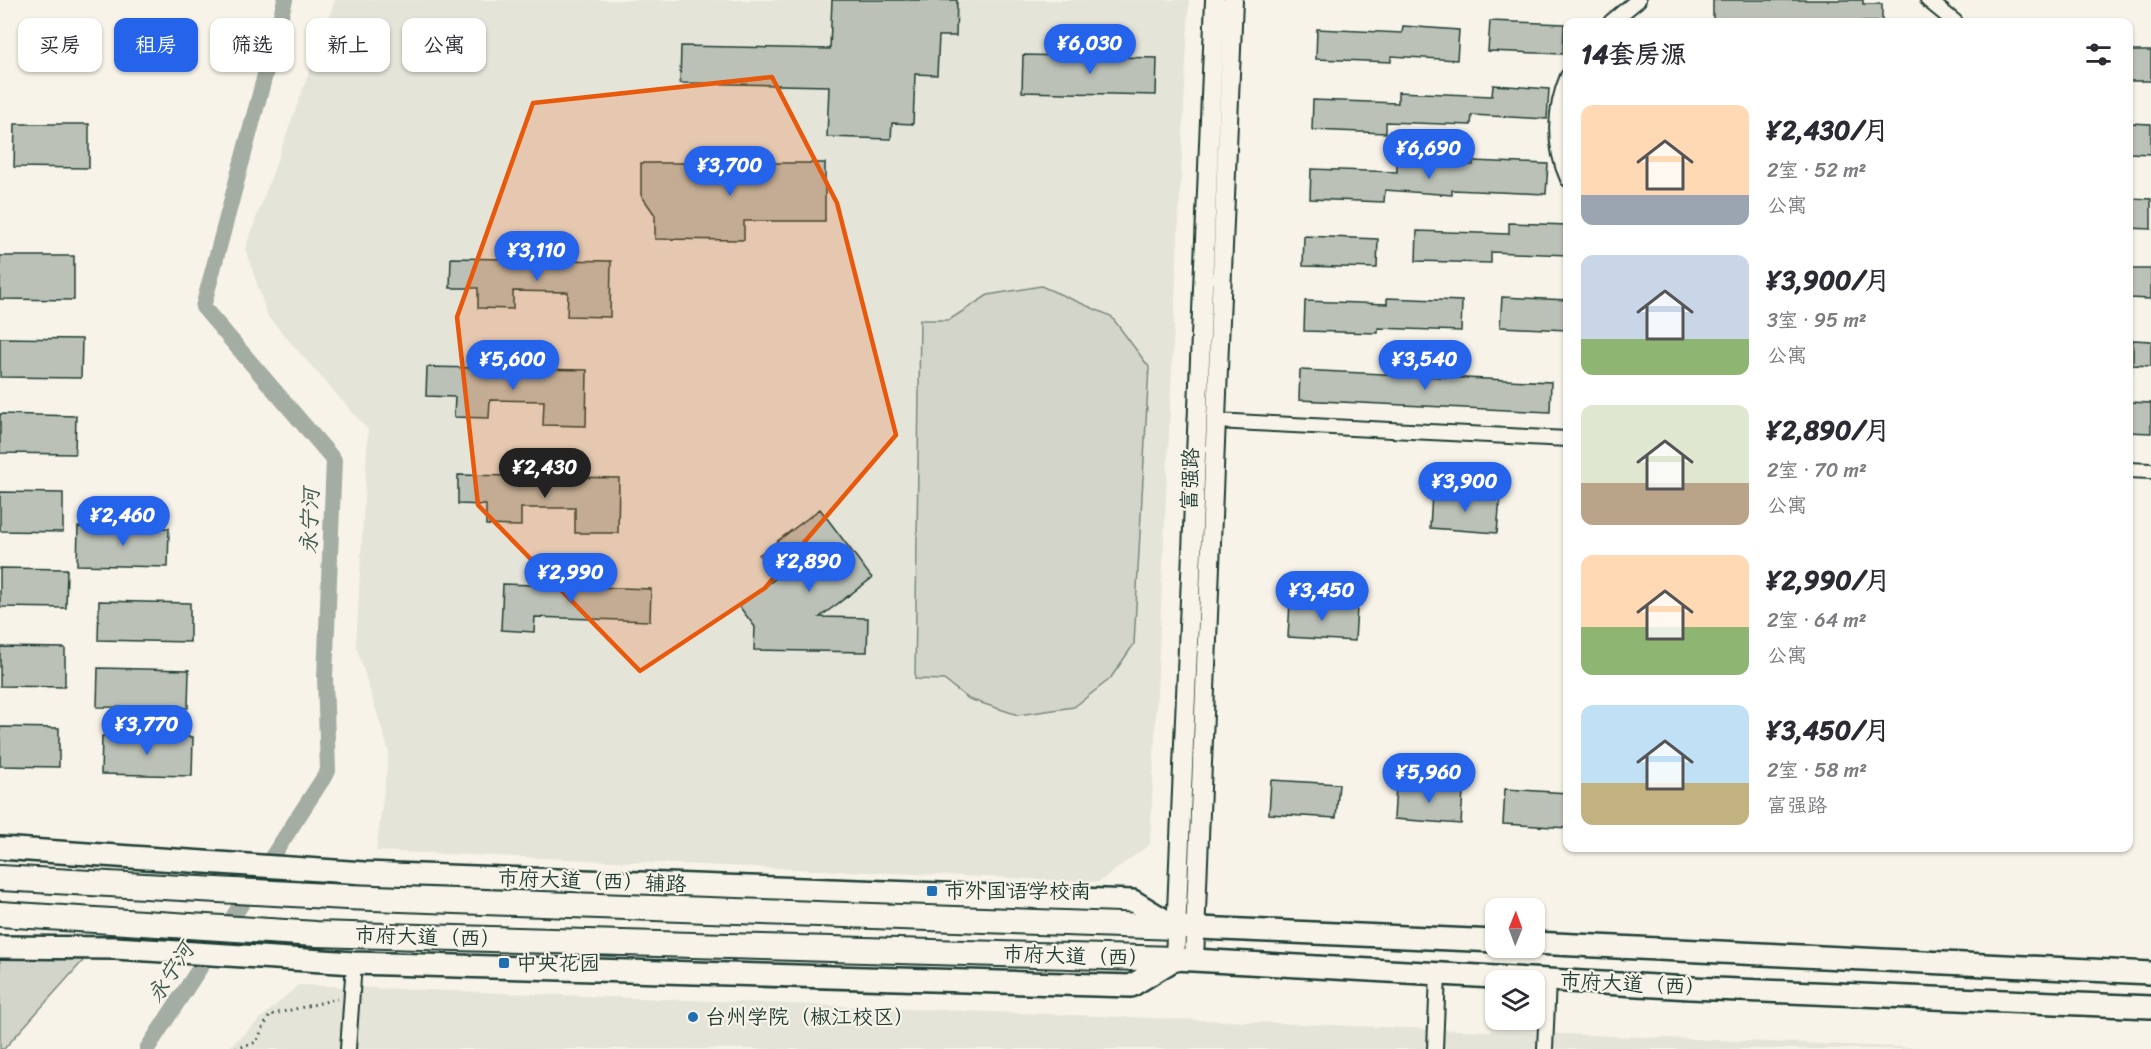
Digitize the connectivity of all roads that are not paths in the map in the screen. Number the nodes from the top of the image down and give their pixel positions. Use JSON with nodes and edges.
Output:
{"nodes":[{"id":1,"x":1215,"y":0,"type":"edge"},
{"id":2,"x":1233,"y":0,"type":"edge"},
{"id":3,"x":1638,"y":0,"type":"edge"},
{"id":4,"x":1928,"y":0,"type":"edge"},
{"id":5,"x":1616,"y":18,"type":"edge"},
{"id":6,"x":1950,"y":18,"type":"edge"},
{"id":7,"x":1563,"y":90,"type":"edge"},
{"id":8,"x":1563,"y":160,"type":"edge"},
{"id":9,"x":1215,"y":421,"type":"junction"},
{"id":10,"x":1563,"y":439,"type":"edge"},
{"id":11,"x":2133,"y":470,"type":"edge"},
{"id":12,"x":2151,"y":471,"type":"edge"},
{"id":13,"x":0,"y":848,"type":"edge"},
{"id":14,"x":0,"y":878,"type":"edge"},
{"id":15,"x":0,"y":914,"type":"edge"},
{"id":16,"x":1186,"y":928,"type":"junction"},
{"id":17,"x":1485,"y":941,"type":"edge"},
{"id":18,"x":1545,"y":944,"type":"edge"},
{"id":19,"x":0,"y":947,"type":"edge"},
{"id":20,"x":1184,"y":959,"type":"junction"},
{"id":21,"x":354,"y":963,"type":"junction"},
{"id":22,"x":2151,"y":973,"type":"edge"},
{"id":23,"x":1438,"y":974,"type":"junction"},
{"id":24,"x":1548,"y":980,"type":"junction"},
{"id":25,"x":2151,"y":1007,"type":"edge"},
{"id":26,"x":348,"y":1049,"type":"edge"},
{"id":27,"x":1436,"y":1049,"type":"edge"},
{"id":28,"x":1545,"y":1049,"type":"edge"}],
"edges":[{"from":1,"to":16,"type":"main road","name":"富强路"},
{"from":2,"to":9,"type":"main road","name":"富强路"},
{"from":3,"to":5,"type":"street"},
{"from":4,"to":6,"type":"street"},
{"from":7,"to":8,"type":"street"},
{"from":9,"to":10,"type":"street"},
{"from":9,"to":16,"type":"main road","name":"富强路"},
{"from":11,"to":12,"type":"street"},
{"from":13,"to":16,"type":"main road","name":"市府大道（西）辅路"},
{"from":14,"to":16,"type":"highway","name":"市府大道（西）"},
{"from":15,"to":20,"type":"highway","name":"市府大道（西）"},
{"from":16,"to":17,"type":"main road","name":"市府大道（西）"},
{"from":16,"to":20,"type":"main road","name":"富强路"},
{"from":18,"to":22,"type":"main road","name":"市府大道（西）"},
{"from":19,"to":21,"type":"main road"},
{"from":20,"to":21,"type":"main road"},
{"from":20,"to":23,"type":"main road","name":"市府大道（西）"},
{"from":21,"to":26,"type":"street"},
{"from":23,"to":24,"type":"main road","name":"市府大道（西）"},
{"from":23,"to":27,"type":"street"},
{"from":24,"to":25,"type":"main road","name":"市府大道（西）"},
{"from":24,"to":28,"type":"street"}]}
